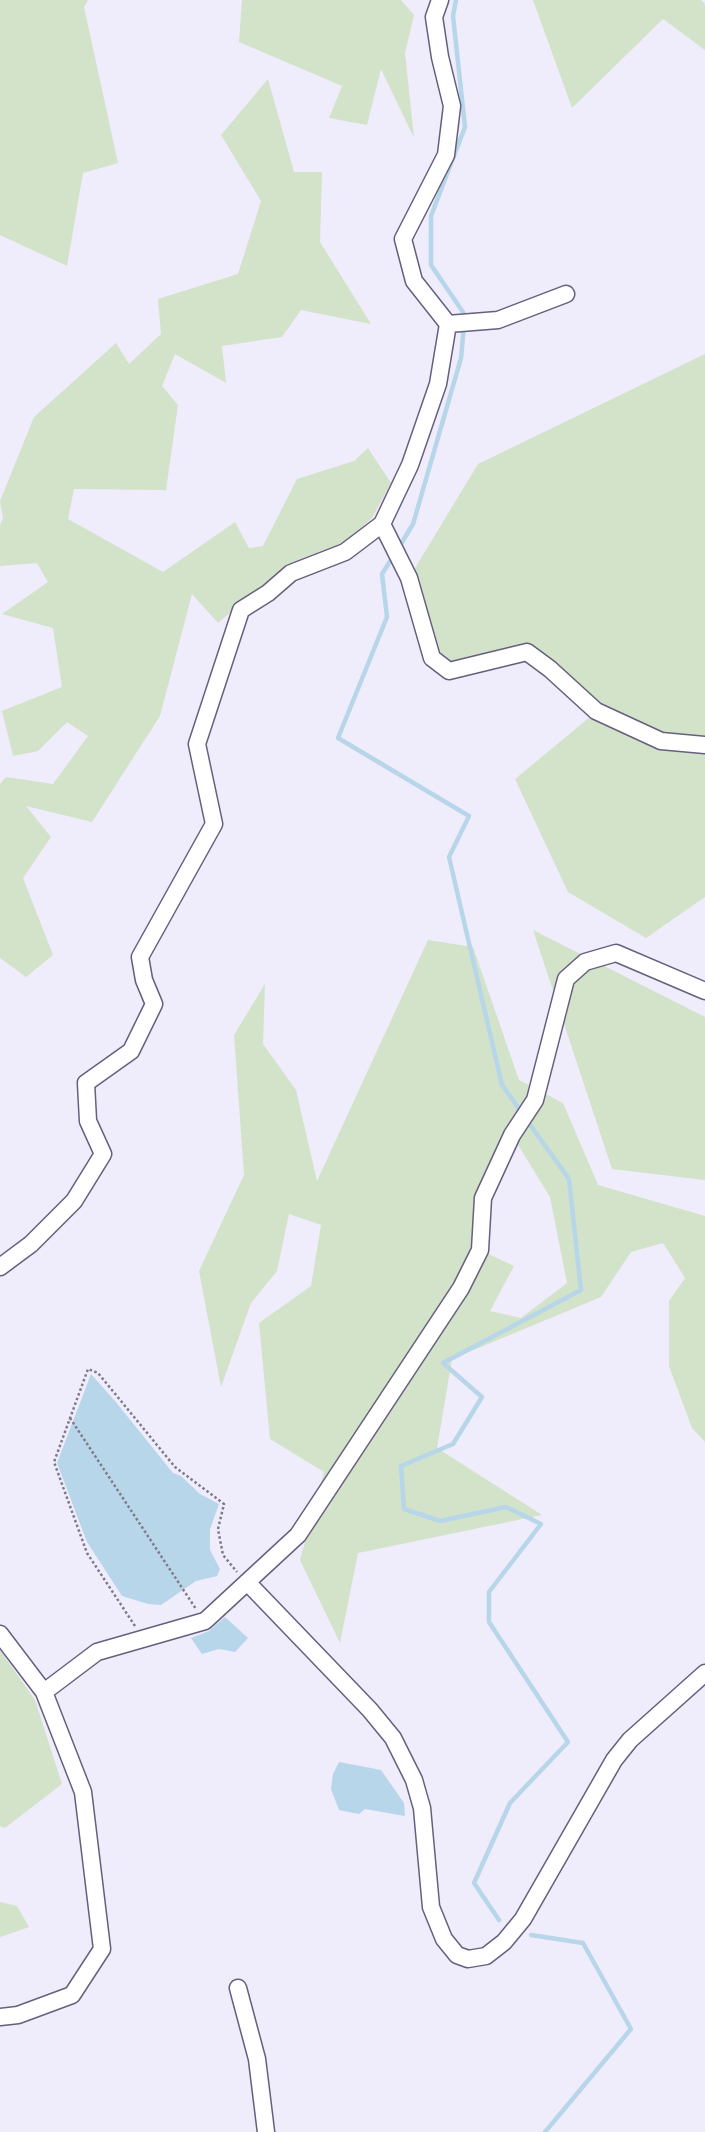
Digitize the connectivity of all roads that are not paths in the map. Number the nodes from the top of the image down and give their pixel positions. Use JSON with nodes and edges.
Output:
{"nodes":[{"id":1,"x":440,"y":0,"type":"edge"},
{"id":2,"x":566,"y":294,"type":"dead end"},
{"id":3,"x":448,"y":324,"type":"junction"},
{"id":4,"x":382,"y":524,"type":"junction"},
{"id":5,"x":705,"y":745,"type":"edge"},
{"id":6,"x":705,"y":991,"type":"edge"},
{"id":7,"x":0,"y":1267,"type":"edge"},
{"id":8,"x":247,"y":1582,"type":"junction"},
{"id":9,"x":0,"y":1634,"type":"edge"},
{"id":10,"x":705,"y":1673,"type":"edge"},
{"id":11,"x":44,"y":1692,"type":"junction"},
{"id":12,"x":238,"y":1988,"type":"dead end"},
{"id":13,"x":0,"y":2017,"type":"edge"},
{"id":14,"x":266,"y":2132,"type":"edge"}],
"edges":[{"from":1,"to":3,"type":"street"},
{"from":2,"to":3,"type":"street"},
{"from":3,"to":4,"type":"street"},
{"from":4,"to":5,"type":"street"},
{"from":4,"to":7,"type":"street"},
{"from":6,"to":8,"type":"street"},
{"from":8,"to":10,"type":"street"},
{"from":8,"to":11,"type":"street"},
{"from":9,"to":11,"type":"street"},
{"from":11,"to":13,"type":"street"},
{"from":12,"to":14,"type":"street"}]}
